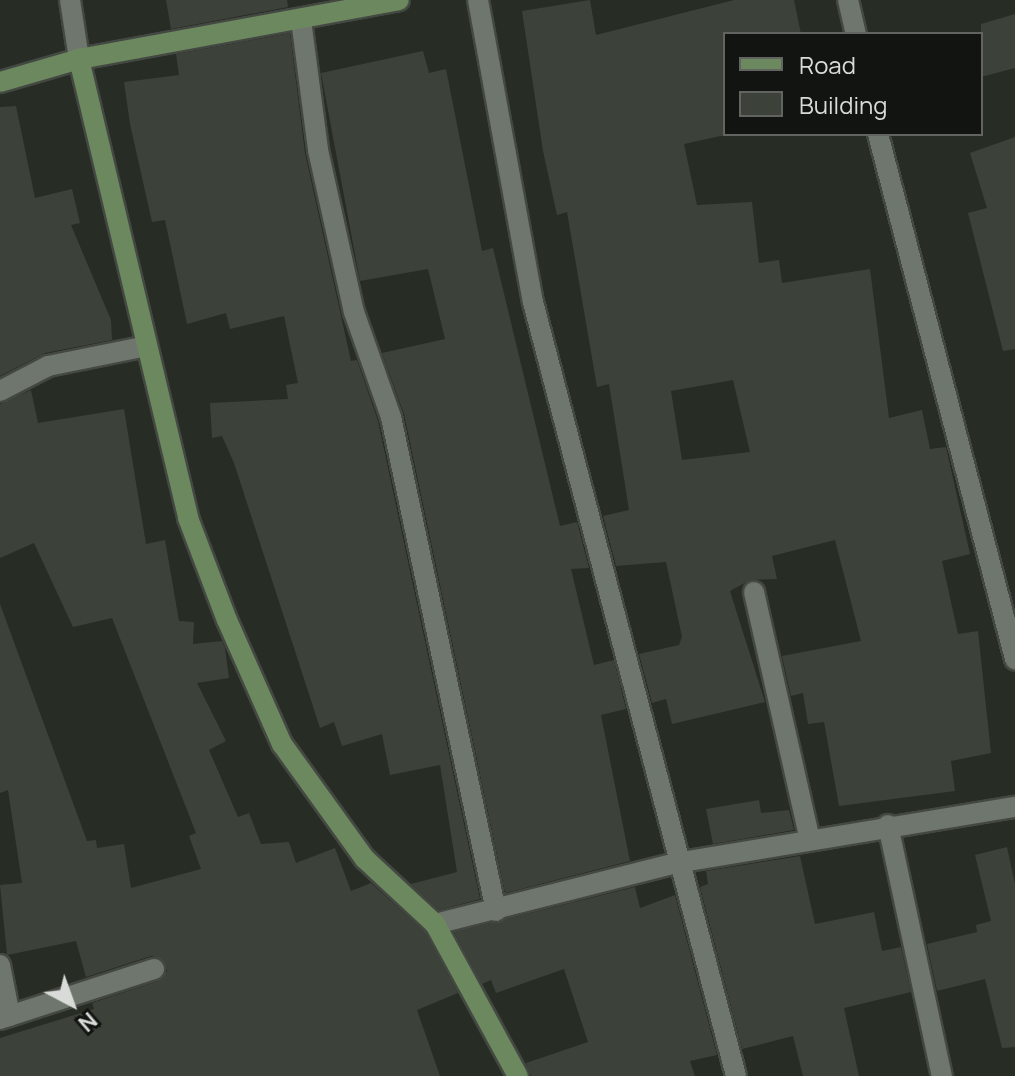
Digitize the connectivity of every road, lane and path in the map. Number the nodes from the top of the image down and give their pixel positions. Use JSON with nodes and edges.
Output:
{"nodes":[{"id":1,"x":70,"y":0,"type":"edge"},
{"id":2,"x":399,"y":0,"type":"edge"},
{"id":3,"x":478,"y":0,"type":"edge"},
{"id":4,"x":848,"y":0,"type":"edge"},
{"id":5,"x":301,"y":20,"type":"junction"},
{"id":6,"x":856,"y":32,"type":"edge"},
{"id":7,"x":79,"y":59,"type":"junction"},
{"id":8,"x":0,"y":82,"type":"edge"},
{"id":9,"x":879,"y":136,"type":"edge"},
{"id":10,"x":147,"y":346,"type":"junction"},
{"id":11,"x":0,"y":391,"type":"edge"},
{"id":12,"x":754,"y":592,"type":"dead end"},
{"id":13,"x":1015,"y":659,"type":"edge"},
{"id":14,"x":1015,"y":807,"type":"edge"},
{"id":15,"x":888,"y":825,"type":"junction"},
{"id":16,"x":809,"y":837,"type":"junction"},
{"id":17,"x":676,"y":863,"type":"junction"},
{"id":18,"x":496,"y":911,"type":"junction"},
{"id":19,"x":435,"y":924,"type":"junction"},
{"id":20,"x":0,"y":965,"type":"edge"},
{"id":21,"x":154,"y":969,"type":"dead end"},
{"id":22,"x":5,"y":1018,"type":"edge"},
{"id":23,"x":518,"y":1076,"type":"edge"},
{"id":24,"x":736,"y":1076,"type":"edge"},
{"id":25,"x":942,"y":1076,"type":"edge"}],
"edges":[{"from":1,"to":7,"type":"street"},
{"from":2,"to":5,"type":"street"},
{"from":3,"to":17,"type":"street"},
{"from":4,"to":6,"type":"street"},
{"from":5,"to":7,"type":"street"},
{"from":5,"to":18,"type":"street"},
{"from":7,"to":8,"type":"street"},
{"from":7,"to":10,"type":"street"},
{"from":9,"to":13,"type":"street"},
{"from":10,"to":11,"type":"street"},
{"from":10,"to":19,"type":"street"},
{"from":12,"to":16,"type":"street"},
{"from":14,"to":15,"type":"street"},
{"from":15,"to":16,"type":"street"},
{"from":15,"to":25,"type":"street"},
{"from":16,"to":17,"type":"street"},
{"from":17,"to":18,"type":"street"},
{"from":17,"to":24,"type":"street"},
{"from":18,"to":19,"type":"street"},
{"from":19,"to":23,"type":"street"},
{"from":20,"to":22,"type":"street"},
{"from":21,"to":22,"type":"street"}]}
